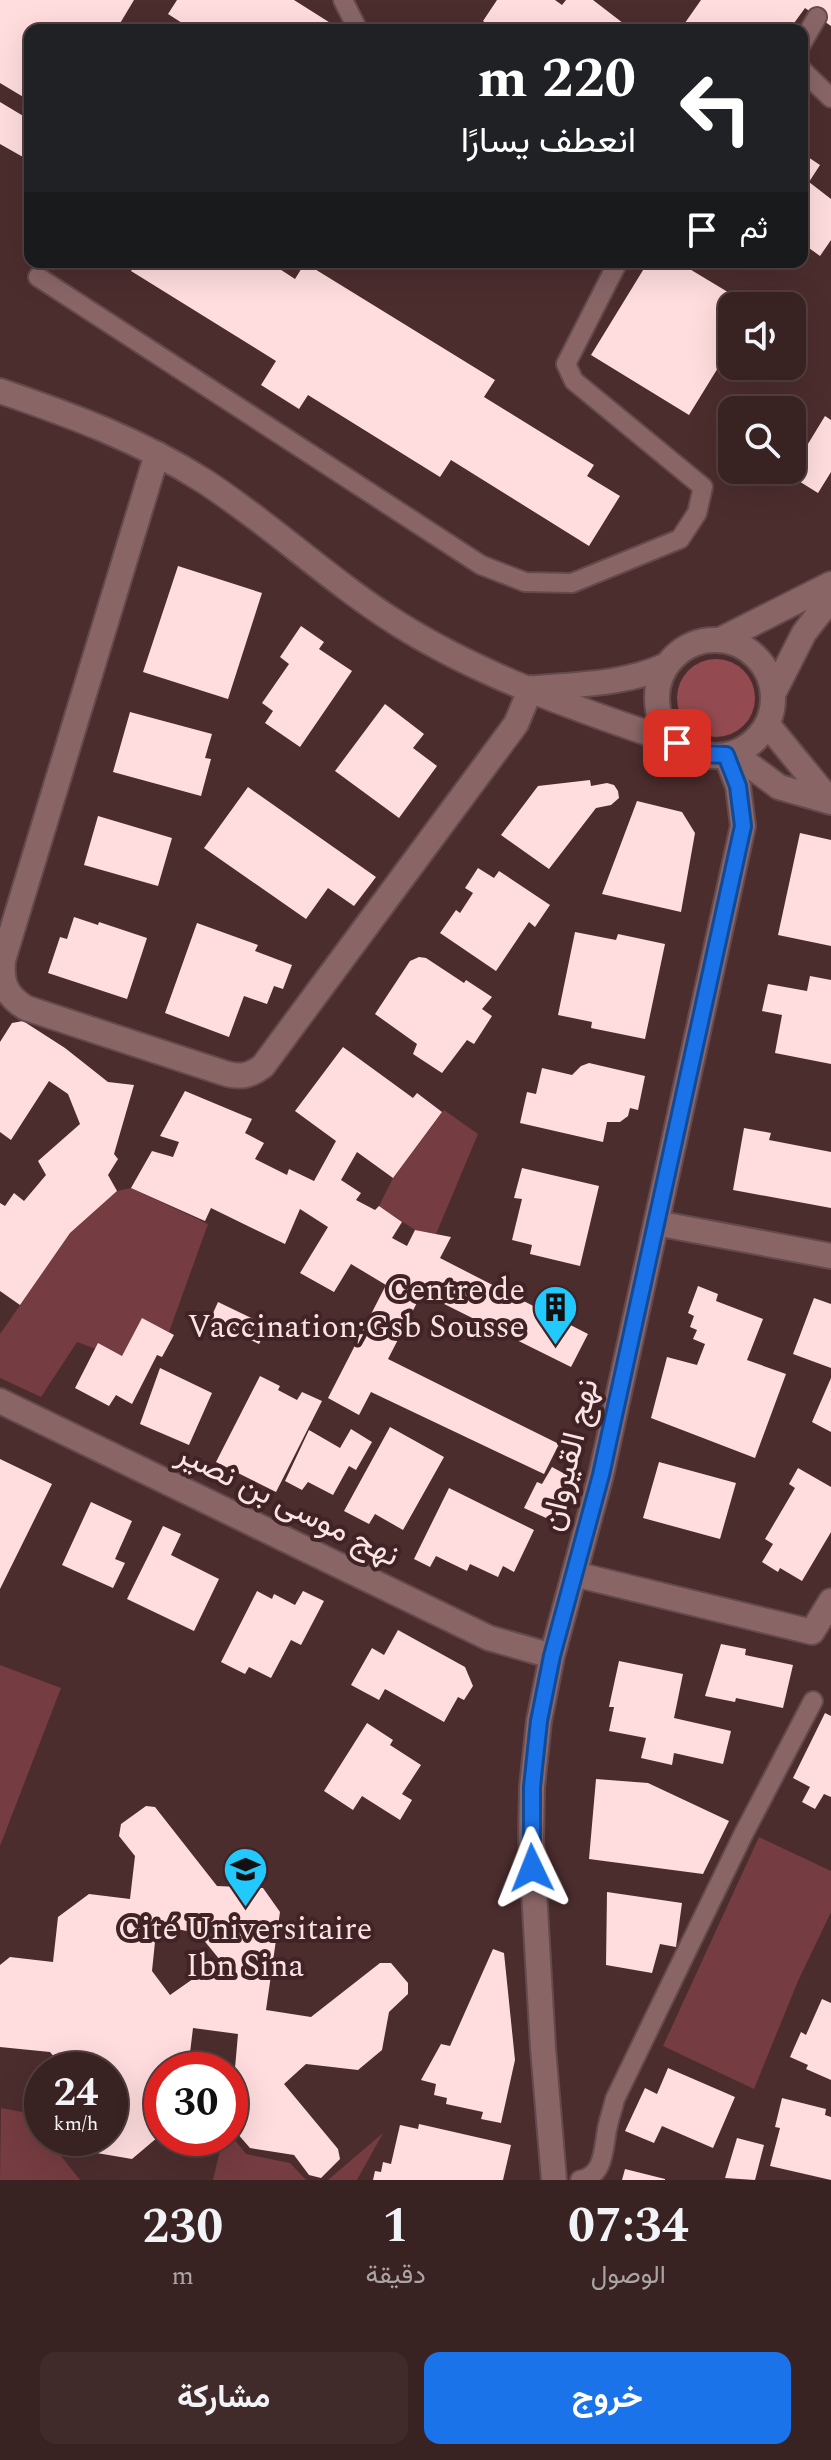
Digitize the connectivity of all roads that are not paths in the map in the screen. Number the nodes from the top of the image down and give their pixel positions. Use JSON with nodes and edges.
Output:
{"nodes":[{"id":1,"x":343,"y":0,"type":"edge"},
{"id":2,"x":817,"y":17,"type":"dead end"},
{"id":3,"x":355,"y":24,"type":"edge"},
{"id":4,"x":808,"y":33,"type":"edge"},
{"id":5,"x":808,"y":76,"type":"edge"},
{"id":6,"x":831,"y":98,"type":"edge"},
{"id":7,"x":615,"y":268,"type":"edge"},
{"id":8,"x":38,"y":277,"type":"dead end"},
{"id":9,"x":0,"y":391,"type":"edge"},
{"id":10,"x":157,"y":454,"type":"junction"},
{"id":11,"x":831,"y":584,"type":"edge"},
{"id":12,"x":831,"y":598,"type":"edge"},
{"id":13,"x":720,"y":640,"type":"junction"},
{"id":14,"x":667,"y":665,"type":"junction"},
{"id":15,"x":531,"y":688,"type":"junction"},
{"id":16,"x":773,"y":694,"type":"junction"},
{"id":17,"x":767,"y":724,"type":"junction"},
{"id":18,"x":677,"y":743,"type":"junction"},
{"id":19,"x":730,"y":754,"type":"junction"},
{"id":20,"x":831,"y":802,"type":"edge"},
{"id":21,"x":2,"y":994,"type":"edge"},
{"id":22,"x":656,"y":1223,"type":"junction"},
{"id":23,"x":831,"y":1256,"type":"edge"},
{"id":24,"x":0,"y":1401,"type":"edge"},
{"id":25,"x":574,"y":1574,"type":"junction"},
{"id":26,"x":831,"y":1601,"type":"edge"},
{"id":27,"x":552,"y":1656,"type":"junction"},
{"id":28,"x":813,"y":1701,"type":"dead end"},
{"id":29,"x":554,"y":2180,"type":"edge"},
{"id":30,"x":580,"y":2180,"type":"edge"}],
"edges":[{"from":1,"to":3,"type":"lane"},
{"from":2,"to":4,"type":"lane"},
{"from":5,"to":6,"type":"lane"},
{"from":7,"to":8,"type":"lane"},
{"from":9,"to":10,"type":"street"},
{"from":10,"to":15,"type":"street"},
{"from":10,"to":21,"type":"street"},
{"from":11,"to":13,"type":"street"},
{"from":12,"to":16,"type":"street"},
{"from":13,"to":14,"type":"street"},
{"from":13,"to":16,"type":"street"},
{"from":14,"to":15,"type":"street"},
{"from":14,"to":18,"type":"street"},
{"from":15,"to":18,"type":"street"},
{"from":15,"to":21,"type":"street"},
{"from":16,"to":17,"type":"street"},
{"from":17,"to":19,"type":"street"},
{"from":17,"to":20,"type":"street"},
{"from":18,"to":19,"type":"street"},
{"from":19,"to":20,"type":"street"},
{"from":19,"to":22,"type":"street","name":"نهج القيروان"},
{"from":22,"to":23,"type":"street"},
{"from":22,"to":25,"type":"street","name":"نهج القيروان"},
{"from":24,"to":27,"type":"street","name":"نهج موسى بن نصير"},
{"from":25,"to":26,"type":"street"},
{"from":25,"to":27,"type":"street","name":"نهج القيروان"},
{"from":27,"to":29,"type":"street","name":"نهج القيروان"},
{"from":28,"to":30,"type":"lane"}]}
